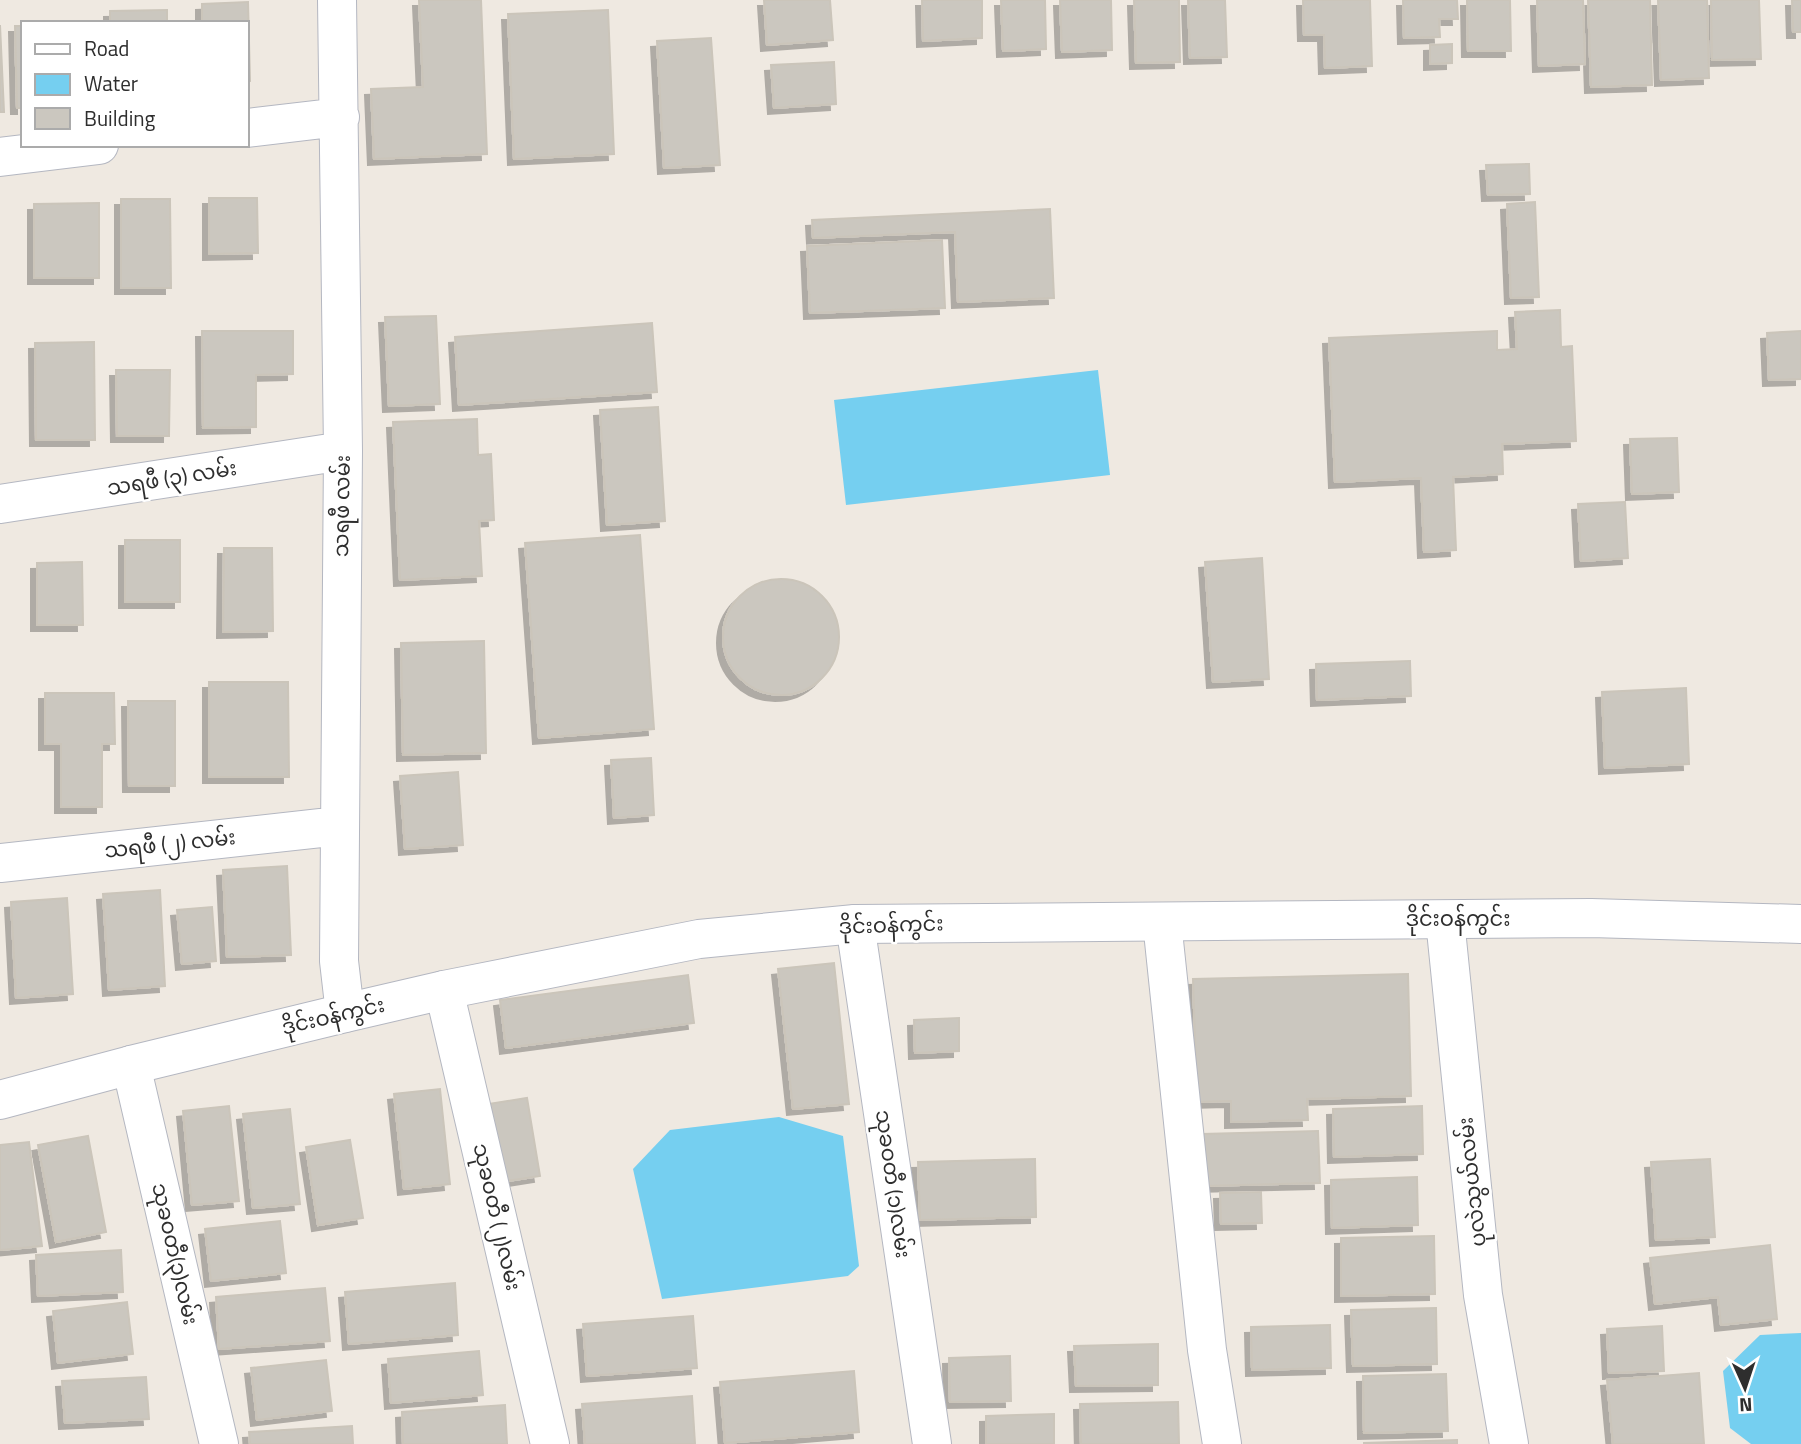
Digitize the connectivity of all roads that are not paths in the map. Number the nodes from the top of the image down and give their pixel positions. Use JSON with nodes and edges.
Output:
{"nodes":[{"id":1,"x":337,"y":0,"type":"edge"},
{"id":2,"x":340,"y":117,"type":"junction"},
{"id":3,"x":248,"y":128,"type":"edge"},
{"id":4,"x":82,"y":147,"type":"edge"},
{"id":5,"x":0,"y":157,"type":"edge"},
{"id":6,"x":343,"y":451,"type":"junction"},
{"id":7,"x":0,"y":504,"type":"edge"},
{"id":8,"x":339,"y":826,"type":"junction"},
{"id":9,"x":0,"y":863,"type":"edge"},
{"id":10,"x":1445,"y":919,"type":"junction"},
{"id":11,"x":1162,"y":922,"type":"junction"},
{"id":12,"x":855,"y":925,"type":"junction"},
{"id":13,"x":1801,"y":925,"type":"edge"},
{"id":14,"x":444,"y":990,"type":"junction"},
{"id":15,"x":345,"y":1013,"type":"junction"},
{"id":16,"x":131,"y":1065,"type":"junction"},
{"id":17,"x":0,"y":1100,"type":"edge"},
{"id":18,"x":219,"y":1444,"type":"edge"},
{"id":19,"x":550,"y":1444,"type":"edge"},
{"id":20,"x":932,"y":1444,"type":"edge"},
{"id":21,"x":1222,"y":1444,"type":"edge"},
{"id":22,"x":1509,"y":1444,"type":"edge"}],
"edges":[{"from":1,"to":2,"type":"street","name":"သရဖီ လမ်း"},
{"from":2,"to":3,"type":"street"},
{"from":2,"to":6,"type":"street","name":"သရဖီ လမ်း"},
{"from":4,"to":5,"type":"street"},
{"from":6,"to":7,"type":"street","name":"သရဖီ (၃) လမ်း"},
{"from":6,"to":8,"type":"street","name":"သရဖီ လမ်း"},
{"from":8,"to":9,"type":"street","name":"သရဖီ (၂) လမ်း"},
{"from":8,"to":15,"type":"street","name":"သရဖီ လမ်း"},
{"from":10,"to":11,"type":"street","name":"ဒိုင်းဝန်ကွင်း"},
{"from":10,"to":13,"type":"street","name":"ဒိုင်းဝန်ကွင်း"},
{"from":10,"to":22,"type":"street","name":"ပုလဲသွယ်လမ်း"},
{"from":11,"to":12,"type":"street","name":"ဒိုင်းဝန်ကွင်း"},
{"from":11,"to":21,"type":"street"},
{"from":12,"to":14,"type":"street","name":"ဒိုင်းဝန်ကွင်း"},
{"from":12,"to":20,"type":"street","name":"သုခဝတီ (၁)လမ်း"},
{"from":14,"to":15,"type":"street","name":"ဒိုင်းဝန်ကွင်း"},
{"from":14,"to":19,"type":"street","name":"သုခဝတီ (၂)လမ်း"},
{"from":15,"to":16,"type":"street","name":"ဒိုင်းဝန်ကွင်း"},
{"from":16,"to":17,"type":"street","name":"ဒိုင်းဝန်ကွင်း"},
{"from":16,"to":18,"type":"street","name":"သုခဝတီ(၃)လမ်း"}]}
